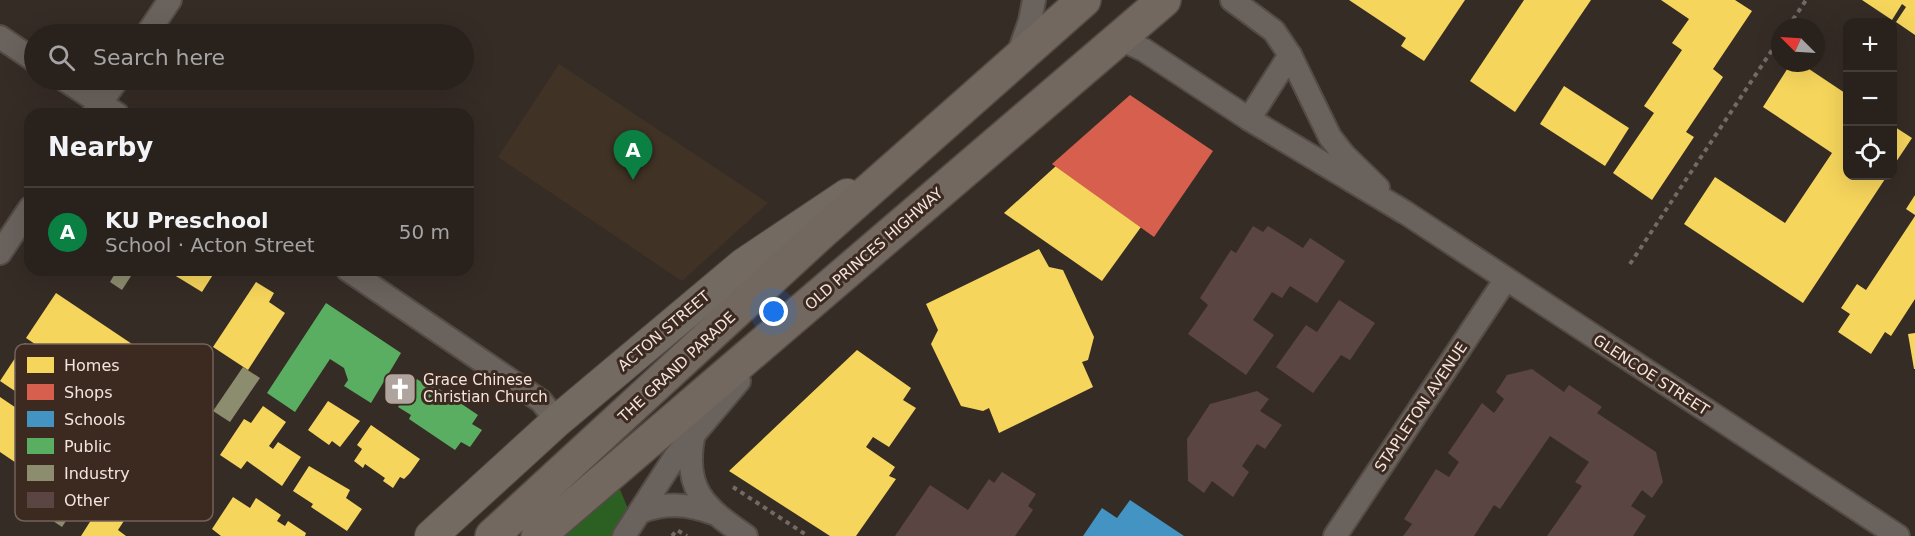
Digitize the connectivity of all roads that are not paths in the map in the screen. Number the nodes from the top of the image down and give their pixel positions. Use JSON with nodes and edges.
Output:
{"nodes":[{"id":1,"x":170,"y":0,"type":"edge"},
{"id":2,"x":1034,"y":0,"type":"edge"},
{"id":3,"x":1084,"y":0,"type":"edge"},
{"id":4,"x":1102,"y":0,"type":"edge"},
{"id":5,"x":1164,"y":0,"type":"edge"},
{"id":6,"x":1232,"y":0,"type":"edge"},
{"id":7,"x":154,"y":24,"type":"edge"},
{"id":8,"x":0,"y":37,"type":"edge"},
{"id":9,"x":1118,"y":38,"type":"junction"},
{"id":10,"x":24,"y":53,"type":"edge"},
{"id":11,"x":1290,"y":55,"type":"junction"},
{"id":12,"x":1015,"y":62,"type":"junction"},
{"id":13,"x":77,"y":90,"type":"edge"},
{"id":14,"x":112,"y":90,"type":"edge"},
{"id":15,"x":100,"y":108,"type":"edge"},
{"id":16,"x":104,"y":108,"type":"edge"},
{"id":17,"x":1249,"y":119,"type":"junction"},
{"id":18,"x":927,"y":140,"type":"junction"},
{"id":19,"x":1406,"y":213,"type":"junction"},
{"id":20,"x":24,"y":217,"type":"edge"},
{"id":21,"x":0,"y":253,"type":"edge"},
{"id":22,"x":357,"y":276,"type":"edge"},
{"id":23,"x":1506,"y":279,"type":"junction"},
{"id":24,"x":808,"y":306,"type":"junction"},
{"id":25,"x":557,"y":421,"type":"junction"},
{"id":26,"x":694,"y":433,"type":"junction"},
{"id":27,"x":640,"y":512,"type":"junction"},
{"id":28,"x":713,"y":513,"type":"junction"},
{"id":29,"x":431,"y":536,"type":"edge"},
{"id":30,"x":492,"y":536,"type":"edge"},
{"id":31,"x":538,"y":536,"type":"edge"},
{"id":32,"x":624,"y":536,"type":"edge"},
{"id":33,"x":746,"y":536,"type":"edge"},
{"id":34,"x":1335,"y":536,"type":"edge"},
{"id":35,"x":1898,"y":536,"type":"edge"}],
"edges":[{"from":1,"to":7,"type":"street"},
{"from":2,"to":12,"type":"street"},
{"from":3,"to":12,"type":"main road"},
{"from":4,"to":18,"type":"main road"},
{"from":5,"to":9,"type":"main road","name":"OLD PRINCES HIGHWAY"},
{"from":6,"to":11,"type":"street","name":"GLENCOE STREET"},
{"from":8,"to":10,"type":"street"},
{"from":9,"to":17,"type":"street","name":"GLENCOE STREET"},
{"from":9,"to":24,"type":"main road","name":"OLD PRINCES HIGHWAY"},
{"from":11,"to":17,"type":"street"},
{"from":11,"to":19,"type":"street","name":"GLENCOE STREET"},
{"from":12,"to":18,"type":"main road"},
{"from":13,"to":15,"type":"street"},
{"from":14,"to":16,"type":"street"},
{"from":17,"to":19,"type":"street","name":"GLENCOE STREET"},
{"from":18,"to":25,"type":"street","name":"ACTON STREET"},
{"from":18,"to":30,"type":"main road","name":"THE GRAND PARADE"},
{"from":19,"to":23,"type":"street","name":"GLENCOE STREET"},
{"from":20,"to":21,"type":"street"},
{"from":22,"to":25,"type":"street"},
{"from":23,"to":34,"type":"street","name":"STAPLETON AVENUE"},
{"from":23,"to":35,"type":"street","name":"GLENCOE STREET"},
{"from":24,"to":26,"type":"street","name":"OLD PRINCES HIGHWAY"},
{"from":24,"to":31,"type":"main road"},
{"from":25,"to":29,"type":"street","name":"ACTON STREET"},
{"from":26,"to":27,"type":"street","name":"OLD PRINCES HIGHWAY"},
{"from":26,"to":28,"type":"street"},
{"from":27,"to":28,"type":"street"},
{"from":27,"to":32,"type":"street","name":"OLD PRINCES HIGHWAY"},
{"from":28,"to":33,"type":"street"}]}
